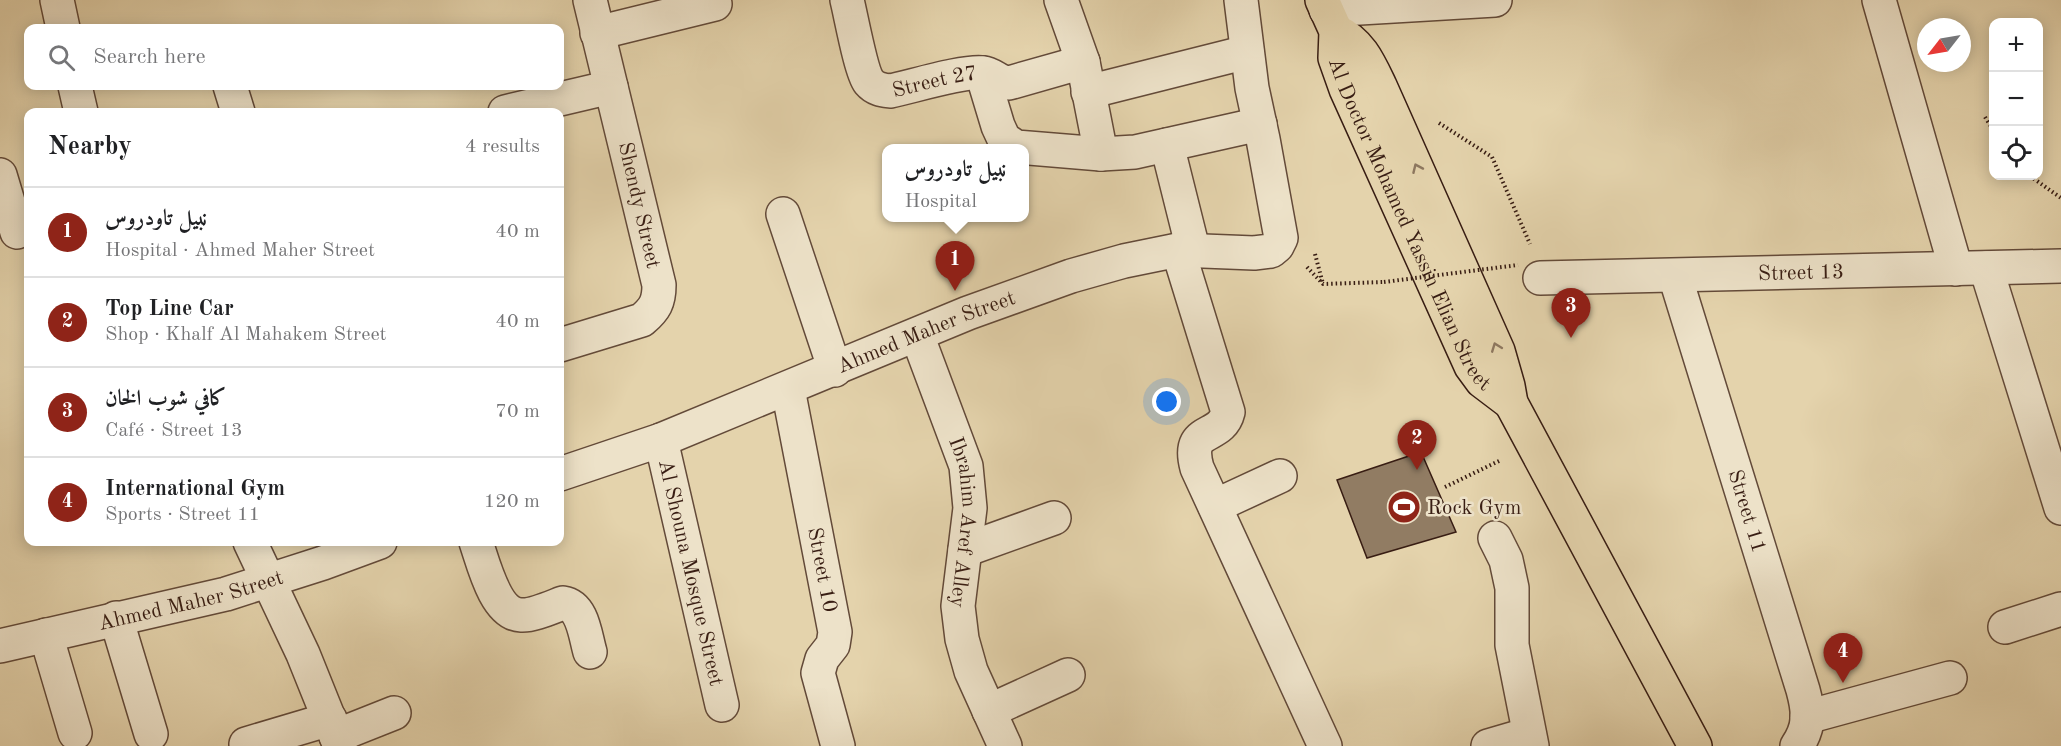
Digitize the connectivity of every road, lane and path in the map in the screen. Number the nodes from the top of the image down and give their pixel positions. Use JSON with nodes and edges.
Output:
{"nodes":[{"id":1,"x":57,"y":0,"type":"edge"},
{"id":2,"x":590,"y":0,"type":"edge"},
{"id":3,"x":847,"y":0,"type":"edge"},
{"id":4,"x":1061,"y":0,"type":"edge"},
{"id":5,"x":1241,"y":0,"type":"edge"},
{"id":6,"x":1495,"y":0,"type":"edge"},
{"id":7,"x":1879,"y":0,"type":"edge"},
{"id":8,"x":715,"y":4,"type":"dead end"},
{"id":9,"x":1328,"y":14,"type":"edge"},
{"id":10,"x":62,"y":24,"type":"edge"},
{"id":11,"x":597,"y":33,"type":"junction"},
{"id":12,"x":1247,"y":52,"type":"junction"},
{"id":13,"x":982,"y":73,"type":"junction"},
{"id":14,"x":1085,"y":77,"type":"junction"},
{"id":15,"x":611,"y":87,"type":"junction"},
{"id":16,"x":76,"y":90,"type":"edge"},
{"id":17,"x":231,"y":90,"type":"edge"},
{"id":18,"x":80,"y":108,"type":"edge"},
{"id":19,"x":237,"y":108,"type":"edge"},
{"id":20,"x":522,"y":108,"type":"edge"},
{"id":21,"x":1985,"y":117,"type":"dead end"},
{"id":22,"x":1436,"y":122,"type":"dead end"},
{"id":23,"x":1260,"y":124,"type":"junction"},
{"id":24,"x":1991,"y":126,"type":"edge"},
{"id":25,"x":1012,"y":144,"type":"edge"},
{"id":26,"x":1167,"y":145,"type":"junction"},
{"id":27,"x":1029,"y":148,"type":"edge"},
{"id":28,"x":1101,"y":154,"type":"junction"},
{"id":29,"x":0,"y":175,"type":"edge"},
{"id":30,"x":2036,"y":180,"type":"edge"},
{"id":31,"x":2061,"y":198,"type":"edge"},
{"id":32,"x":783,"y":214,"type":"dead end"},
{"id":33,"x":1280,"y":229,"type":"junction"},
{"id":34,"x":15,"y":233,"type":"edge"},
{"id":35,"x":1185,"y":250,"type":"junction"},
{"id":36,"x":1531,"y":265,"type":"junction"},
{"id":37,"x":2061,"y":266,"type":"edge"},
{"id":38,"x":1971,"y":268,"type":"junction"},
{"id":39,"x":1675,"y":276,"type":"junction"},
{"id":40,"x":917,"y":335,"type":"junction"},
{"id":41,"x":564,"y":344,"type":"edge"},
{"id":42,"x":835,"y":370,"type":"junction"},
{"id":43,"x":788,"y":389,"type":"junction"},
{"id":44,"x":661,"y":440,"type":"junction"},
{"id":45,"x":1489,"y":466,"type":"dead end"},
{"id":46,"x":564,"y":473,"type":"edge"},
{"id":47,"x":1280,"y":476,"type":"dead end"},
{"id":48,"x":1445,"y":487,"type":"dead end"},
{"id":49,"x":1215,"y":506,"type":"junction"},
{"id":50,"x":2061,"y":508,"type":"edge"},
{"id":51,"x":1054,"y":518,"type":"dead end"},
{"id":52,"x":1495,"y":538,"type":"dead end"},
{"id":53,"x":252,"y":546,"type":"edge"},
{"id":54,"x":358,"y":546,"type":"edge"},
{"id":55,"x":478,"y":546,"type":"edge"},
{"id":56,"x":965,"y":550,"type":"junction"},
{"id":57,"x":269,"y":580,"type":"junction"},
{"id":58,"x":2061,"y":609,"type":"edge"},
{"id":59,"x":116,"y":618,"type":"junction"},
{"id":60,"x":2005,"y":627,"type":"dead end"},
{"id":61,"x":46,"y":635,"type":"junction"},
{"id":62,"x":0,"y":646,"type":"edge"},
{"id":63,"x":590,"y":652,"type":"dead end"},
{"id":64,"x":1068,"y":675,"type":"dead end"},
{"id":65,"x":1950,"y":678,"type":"dead end"},
{"id":66,"x":722,"y":705,"type":"dead end"},
{"id":67,"x":989,"y":711,"type":"junction"},
{"id":68,"x":394,"y":713,"type":"dead end"},
{"id":69,"x":1802,"y":731,"type":"edge"},
{"id":70,"x":75,"y":733,"type":"dead end"},
{"id":71,"x":151,"y":734,"type":"dead end"},
{"id":72,"x":335,"y":734,"type":"edge"},
{"id":73,"x":1531,"y":740,"type":"edge"},
{"id":74,"x":246,"y":744,"type":"dead end"},
{"id":75,"x":1320,"y":745,"type":"edge"},
{"id":76,"x":838,"y":746,"type":"edge"},
{"id":77,"x":1005,"y":746,"type":"edge"},
{"id":78,"x":1488,"y":746,"type":"edge"},
{"id":79,"x":1695,"y":746,"type":"edge"}],
"edges":[{"from":1,"to":10,"type":"street"},
{"from":2,"to":11,"type":"street","name":"Shendy Street"},
{"from":3,"to":13,"type":"street","name":"Street 27"},
{"from":4,"to":14,"type":"street"},
{"from":5,"to":12,"type":"street"},
{"from":6,"to":9,"type":"street"},
{"from":7,"to":38,"type":"street"},
{"from":8,"to":11,"type":"street"},
{"from":9,"to":79,"type":"main road","name":"Al Doctor Mohamed Yassin Elian Street"},
{"from":11,"to":15,"type":"street","name":"Shendy Street"},
{"from":12,"to":14,"type":"street","name":"Street 27"},
{"from":12,"to":23,"type":"street"},
{"from":13,"to":14,"type":"street","name":"Street 27"},
{"from":13,"to":25,"type":"street"},
{"from":14,"to":28,"type":"street"},
{"from":15,"to":20,"type":"street"},
{"from":15,"to":41,"type":"street","name":"Shendy Street"},
{"from":16,"to":18,"type":"street"},
{"from":17,"to":19,"type":"street"},
{"from":21,"to":24,"type":"path"},
{"from":22,"to":36,"type":"path"},
{"from":23,"to":26,"type":"street"},
{"from":23,"to":33,"type":"street"},
{"from":26,"to":28,"type":"street"},
{"from":26,"to":35,"type":"street"},
{"from":27,"to":28,"type":"street"},
{"from":29,"to":34,"type":"street"},
{"from":30,"to":31,"type":"path"},
{"from":32,"to":42,"type":"street"},
{"from":33,"to":35,"type":"street","name":"Ahmed Maher Street"},
{"from":33,"to":36,"type":"path","bridge":true},
{"from":35,"to":40,"type":"street","name":"Ahmed Maher Street"},
{"from":35,"to":49,"type":"street"},
{"from":36,"to":39,"type":"street","name":"Street 13"},
{"from":37,"to":38,"type":"street","name":"Street 13"},
{"from":38,"to":39,"type":"street","name":"Street 13"},
{"from":38,"to":50,"type":"street"},
{"from":39,"to":69,"type":"street","name":"Street 11"},
{"from":40,"to":42,"type":"street","name":"Ahmed Maher Street"},
{"from":40,"to":56,"type":"street","name":"Ibrahim Aref Alley"},
{"from":42,"to":43,"type":"street","name":"Ahmed Maher Street"},
{"from":43,"to":44,"type":"street","name":"Ahmed Maher Street"},
{"from":43,"to":76,"type":"street","name":"Street 10"},
{"from":44,"to":46,"type":"street","name":"Ahmed Maher Street"},
{"from":44,"to":66,"type":"street","name":"Al Shouna Mosque Street"},
{"from":45,"to":48,"type":"path"},
{"from":47,"to":49,"type":"street"},
{"from":49,"to":75,"type":"street"},
{"from":51,"to":56,"type":"street"},
{"from":52,"to":73,"type":"street"},
{"from":53,"to":57,"type":"street"},
{"from":54,"to":57,"type":"street","name":"Ahmed Maher Street"},
{"from":55,"to":63,"type":"street"},
{"from":56,"to":67,"type":"street","name":"Ibrahim Aref Alley"},
{"from":57,"to":59,"type":"street","name":"Ahmed Maher Street"},
{"from":57,"to":72,"type":"street"},
{"from":58,"to":60,"type":"street"},
{"from":59,"to":61,"type":"street","name":"Ahmed Maher Street"},
{"from":59,"to":71,"type":"street"},
{"from":61,"to":62,"type":"street","name":"Ahmed Maher Street"},
{"from":61,"to":70,"type":"street"},
{"from":64,"to":67,"type":"street"},
{"from":65,"to":69,"type":"street"},
{"from":67,"to":77,"type":"street","name":"Ibrahim Aref Alley"},
{"from":68,"to":72,"type":"street"},
{"from":72,"to":74,"type":"street"},
{"from":73,"to":78,"type":"street"}]}
